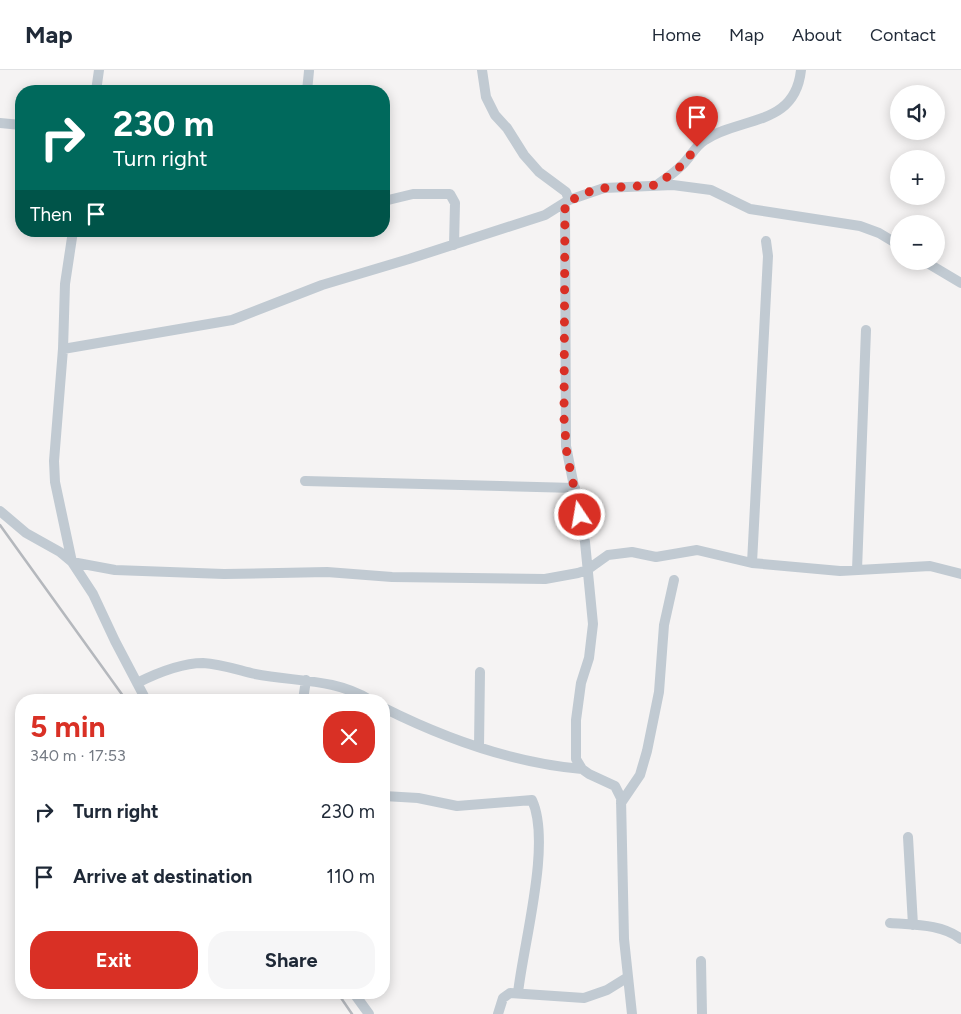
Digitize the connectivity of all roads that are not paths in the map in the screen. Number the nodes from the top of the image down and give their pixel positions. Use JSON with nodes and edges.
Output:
{"nodes":[{"id":1,"x":100,"y":70,"type":"edge"},
{"id":2,"x":482,"y":70,"type":"edge"},
{"id":3,"x":801,"y":70,"type":"edge"},
{"id":4,"x":308,"y":72,"type":"dead end"},
{"id":5,"x":97,"y":85,"type":"edge"},
{"id":6,"x":307,"y":85,"type":"edge"},
{"id":7,"x":0,"y":123,"type":"edge"},
{"id":8,"x":15,"y":124,"type":"edge"},
{"id":9,"x":657,"y":185,"type":"junction"},
{"id":10,"x":390,"y":200,"type":"edge"},
{"id":11,"x":567,"y":202,"type":"junction"},
{"id":12,"x":72,"y":237,"type":"edge"},
{"id":13,"x":890,"y":240,"type":"edge"},
{"id":14,"x":766,"y":241,"type":"dead end"},
{"id":15,"x":454,"y":245,"type":"junction"},
{"id":16,"x":939,"y":270,"type":"edge"},
{"id":17,"x":961,"y":283,"type":"edge"},
{"id":18,"x":866,"y":330,"type":"dead end"},
{"id":19,"x":63,"y":349,"type":"junction"},
{"id":20,"x":305,"y":481,"type":"dead end"},
{"id":21,"x":575,"y":488,"type":"junction"},
{"id":22,"x":0,"y":511,"type":"edge"},
{"id":23,"x":72,"y":562,"type":"junction"},
{"id":24,"x":752,"y":563,"type":"junction"},
{"id":25,"x":587,"y":570,"type":"junction"},
{"id":26,"x":857,"y":570,"type":"junction"},
{"id":27,"x":961,"y":574,"type":"edge"},
{"id":28,"x":674,"y":580,"type":"dead end"},
{"id":29,"x":480,"y":672,"type":"dead end"},
{"id":30,"x":306,"y":680,"type":"junction"},
{"id":31,"x":137,"y":683,"type":"junction"},
{"id":32,"x":143,"y":694,"type":"edge"},
{"id":33,"x":305,"y":694,"type":"edge"},
{"id":34,"x":358,"y":694,"type":"edge"},
{"id":35,"x":390,"y":711,"type":"edge"},
{"id":36,"x":479,"y":747,"type":"junction"},
{"id":37,"x":582,"y":769,"type":"junction"},
{"id":38,"x":390,"y":796,"type":"edge"},
{"id":39,"x":621,"y":803,"type":"junction"},
{"id":40,"x":908,"y":837,"type":"dead end"},
{"id":41,"x":890,"y":923,"type":"dead end"},
{"id":42,"x":913,"y":925,"type":"junction"},
{"id":43,"x":961,"y":939,"type":"edge"},
{"id":44,"x":701,"y":961,"type":"dead end"},
{"id":45,"x":628,"y":977,"type":"junction"},
{"id":46,"x":518,"y":993,"type":"junction"},
{"id":47,"x":358,"y":999,"type":"edge"},
{"id":48,"x":369,"y":1014,"type":"edge"},
{"id":49,"x":498,"y":1014,"type":"edge"},
{"id":50,"x":632,"y":1014,"type":"edge"},
{"id":51,"x":702,"y":1014,"type":"edge"}],
"edges":[{"from":1,"to":5,"type":"street"},
{"from":2,"to":11,"type":"street"},
{"from":3,"to":9,"type":"street"},
{"from":4,"to":6,"type":"street"},
{"from":7,"to":8,"type":"street"},
{"from":9,"to":11,"type":"street"},
{"from":9,"to":13,"type":"street"},
{"from":10,"to":15,"type":"street"},
{"from":11,"to":15,"type":"street"},
{"from":11,"to":21,"type":"street"},
{"from":12,"to":19,"type":"street"},
{"from":14,"to":24,"type":"street"},
{"from":15,"to":19,"type":"street"},
{"from":16,"to":17,"type":"street"},
{"from":18,"to":26,"type":"street"},
{"from":19,"to":23,"type":"street"},
{"from":20,"to":21,"type":"street"},
{"from":21,"to":25,"type":"street"},
{"from":22,"to":23,"type":"street"},
{"from":23,"to":25,"type":"street"},
{"from":23,"to":31,"type":"street"},
{"from":24,"to":25,"type":"street"},
{"from":24,"to":26,"type":"street"},
{"from":25,"to":37,"type":"street"},
{"from":26,"to":27,"type":"street"},
{"from":28,"to":39,"type":"street"},
{"from":29,"to":36,"type":"street"},
{"from":30,"to":31,"type":"street"},
{"from":30,"to":33,"type":"street"},
{"from":30,"to":34,"type":"street"},
{"from":31,"to":32,"type":"street"},
{"from":35,"to":36,"type":"street"},
{"from":36,"to":37,"type":"street"},
{"from":37,"to":39,"type":"street"},
{"from":38,"to":46,"type":"street"},
{"from":39,"to":45,"type":"street"},
{"from":40,"to":42,"type":"street"},
{"from":41,"to":42,"type":"street"},
{"from":42,"to":43,"type":"street"},
{"from":44,"to":51,"type":"street"},
{"from":45,"to":46,"type":"street"},
{"from":45,"to":50,"type":"street"},
{"from":46,"to":49,"type":"street"},
{"from":47,"to":48,"type":"street"}]}
